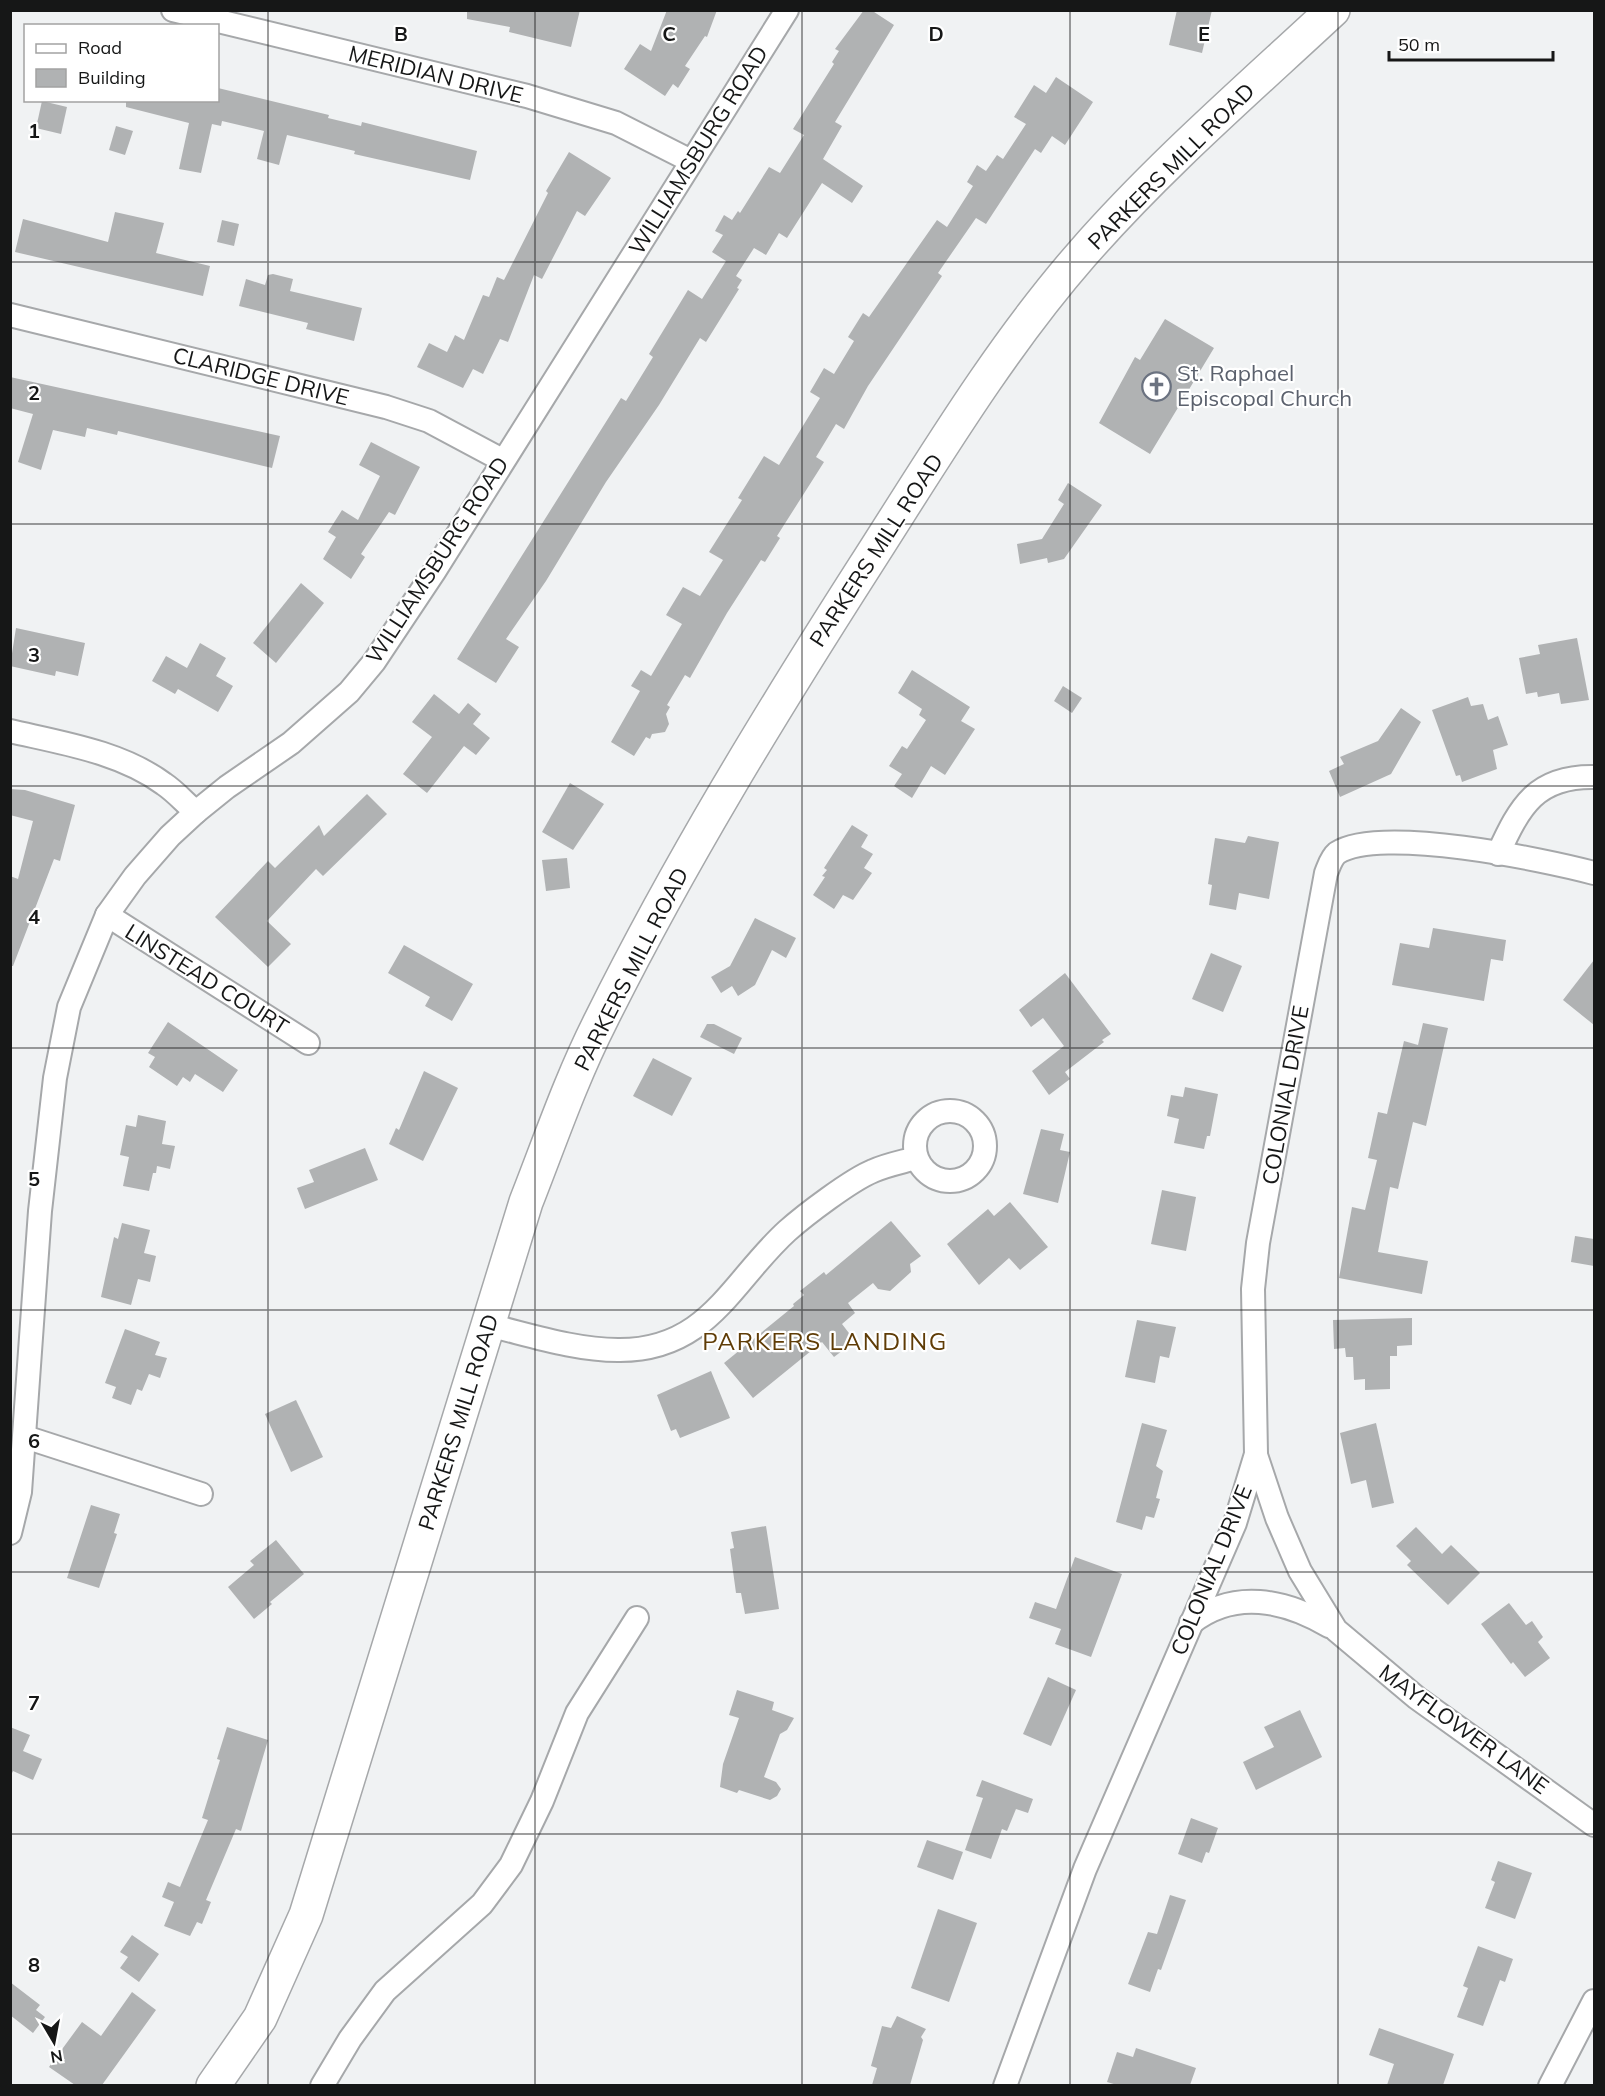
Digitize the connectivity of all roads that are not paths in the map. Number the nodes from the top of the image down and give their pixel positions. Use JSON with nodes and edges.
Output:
{"nodes":[{"id":1,"x":173,"y":10,"type":"edge"},
{"id":2,"x":787,"y":10,"type":"edge"},
{"id":3,"x":1333,"y":10,"type":"edge"},
{"id":4,"x":691,"y":161,"type":"junction"},
{"id":5,"x":10,"y":315,"type":"edge"},
{"id":6,"x":502,"y":459,"type":"junction"},
{"id":7,"x":10,"y":731,"type":"edge"},
{"id":8,"x":1594,"y":777,"type":"edge"},
{"id":9,"x":196,"y":812,"type":"junction"},
{"id":10,"x":1498,"y":854,"type":"junction"},
{"id":11,"x":1594,"y":873,"type":"edge"},
{"id":12,"x":107,"y":915,"type":"junction"},
{"id":13,"x":308,"y":1043,"type":"dead end"},
{"id":14,"x":916,"y":1158,"type":"dead end"},
{"id":15,"x":488,"y":1325,"type":"junction"},
{"id":16,"x":25,"y":1437,"type":"junction"},
{"id":17,"x":1256,"y":1454,"type":"junction"},
{"id":18,"x":201,"y":1494,"type":"dead end"},
{"id":19,"x":10,"y":1533,"type":"edge"},
{"id":20,"x":637,"y":1618,"type":"dead end"},
{"id":21,"x":1191,"y":1623,"type":"junction"},
{"id":22,"x":1336,"y":1630,"type":"junction"},
{"id":23,"x":1594,"y":1825,"type":"edge"},
{"id":24,"x":1594,"y":2001,"type":"edge"},
{"id":25,"x":213,"y":2085,"type":"edge"},
{"id":26,"x":322,"y":2085,"type":"edge"},
{"id":27,"x":1005,"y":2085,"type":"edge"},
{"id":28,"x":1550,"y":2085,"type":"edge"}],
"edges":[{"from":1,"to":4,"type":"street","name":"MERIDIAN DRIVE"},
{"from":2,"to":4,"type":"street","name":"WILLIAMSBURG ROAD"},
{"from":3,"to":15,"type":"main road","name":"PARKERS MILL ROAD"},
{"from":4,"to":6,"type":"street","name":"WILLIAMSBURG ROAD"},
{"from":5,"to":6,"type":"street","name":"CLARIDGE DRIVE"},
{"from":6,"to":9,"type":"street","name":"WILLIAMSBURG ROAD"},
{"from":7,"to":9,"type":"street"},
{"from":8,"to":10,"type":"street"},
{"from":9,"to":12,"type":"street","name":"WILLIAMSBURG ROAD"},
{"from":10,"to":11,"type":"street"},
{"from":10,"to":17,"type":"street","name":"COLONIAL DRIVE"},
{"from":12,"to":13,"type":"street","name":"LINSTEAD COURT"},
{"from":12,"to":16,"type":"street","name":"WILLIAMSBURG ROAD"},
{"from":14,"to":15,"type":"street"},
{"from":15,"to":25,"type":"main road","name":"PARKERS MILL ROAD"},
{"from":16,"to":18,"type":"street"},
{"from":16,"to":19,"type":"street","name":"WILLIAMSBURG ROAD"},
{"from":17,"to":21,"type":"street","name":"COLONIAL DRIVE"},
{"from":17,"to":22,"type":"street","name":"MAYFLOWER LANE"},
{"from":20,"to":26,"type":"street"},
{"from":21,"to":22,"type":"street","name":"MAYFLOWER LANE"},
{"from":21,"to":27,"type":"street","name":"COLONIAL DRIVE"},
{"from":22,"to":23,"type":"street","name":"MAYFLOWER LANE"},
{"from":24,"to":28,"type":"street"}]}
